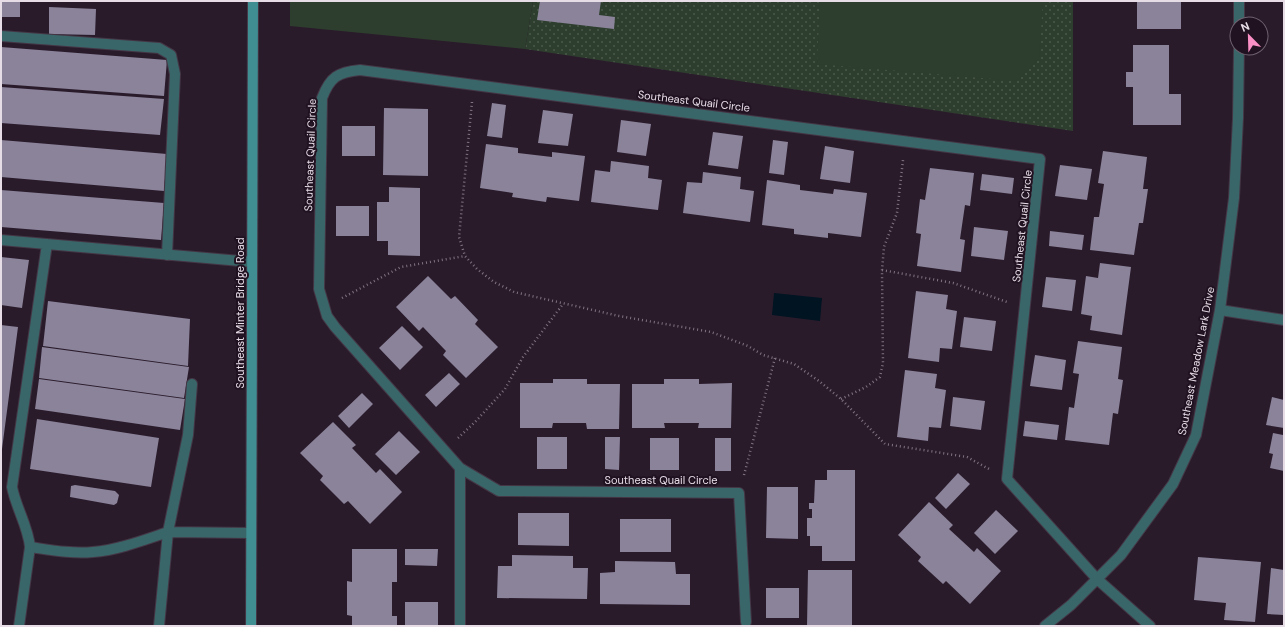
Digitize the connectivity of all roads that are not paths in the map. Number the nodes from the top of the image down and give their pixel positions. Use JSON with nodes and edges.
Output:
{"nodes":[{"id":1,"x":253,"y":1,"type":"edge"},
{"id":2,"x":1239,"y":1,"type":"edge"},
{"id":3,"x":1239,"y":16,"type":"edge"},
{"id":4,"x":1,"y":36,"type":"edge"},
{"id":5,"x":1238,"y":56,"type":"edge"},
{"id":6,"x":1,"y":240,"type":"edge"},
{"id":7,"x":47,"y":244,"type":"junction"},
{"id":8,"x":167,"y":255,"type":"junction"},
{"id":9,"x":252,"y":262,"type":"junction"},
{"id":10,"x":1220,"y":310,"type":"junction"},
{"id":11,"x":1284,"y":320,"type":"edge"},
{"id":12,"x":192,"y":384,"type":"dead end"},
{"id":13,"x":460,"y":468,"type":"junction"},
{"id":14,"x":168,"y":532,"type":"junction"},
{"id":15,"x":251,"y":533,"type":"junction"},
{"id":16,"x":30,"y":547,"type":"junction"},
{"id":17,"x":1097,"y":579,"type":"junction"},
{"id":18,"x":746,"y":622,"type":"dead end"},
{"id":19,"x":20,"y":626,"type":"edge"},
{"id":20,"x":159,"y":626,"type":"edge"},
{"id":21,"x":251,"y":626,"type":"edge"},
{"id":22,"x":460,"y":626,"type":"edge"},
{"id":23,"x":1045,"y":626,"type":"edge"},
{"id":24,"x":1150,"y":626,"type":"edge"}],
"edges":[{"from":1,"to":9,"type":"main road","name":"Southeast Minter Bridge Road"},
{"from":2,"to":3,"type":"street"},
{"from":4,"to":8,"type":"street"},
{"from":5,"to":10,"type":"street","name":"Southeast Meadow Lark Drive"},
{"from":6,"to":7,"type":"street"},
{"from":7,"to":8,"type":"street"},
{"from":7,"to":16,"type":"street"},
{"from":8,"to":9,"type":"street"},
{"from":9,"to":15,"type":"main road","name":"Southeast Minter Bridge Road"},
{"from":10,"to":11,"type":"street"},
{"from":10,"to":17,"type":"street","name":"Southeast Meadow Lark Drive"},
{"from":12,"to":14,"type":"street"},
{"from":13,"to":17,"type":"street","name":"Southeast Quail Circle"},
{"from":13,"to":18,"type":"street","name":"Southeast Quail Circle"},
{"from":13,"to":22,"type":"street"},
{"from":14,"to":15,"type":"street"},
{"from":14,"to":16,"type":"street"},
{"from":14,"to":20,"type":"street"},
{"from":15,"to":21,"type":"main road","name":"Southeast Minter Bridge Road"},
{"from":16,"to":19,"type":"street"},
{"from":17,"to":23,"type":"street","name":"Southeast Meadow Lark Drive"},
{"from":17,"to":24,"type":"street"}]}
